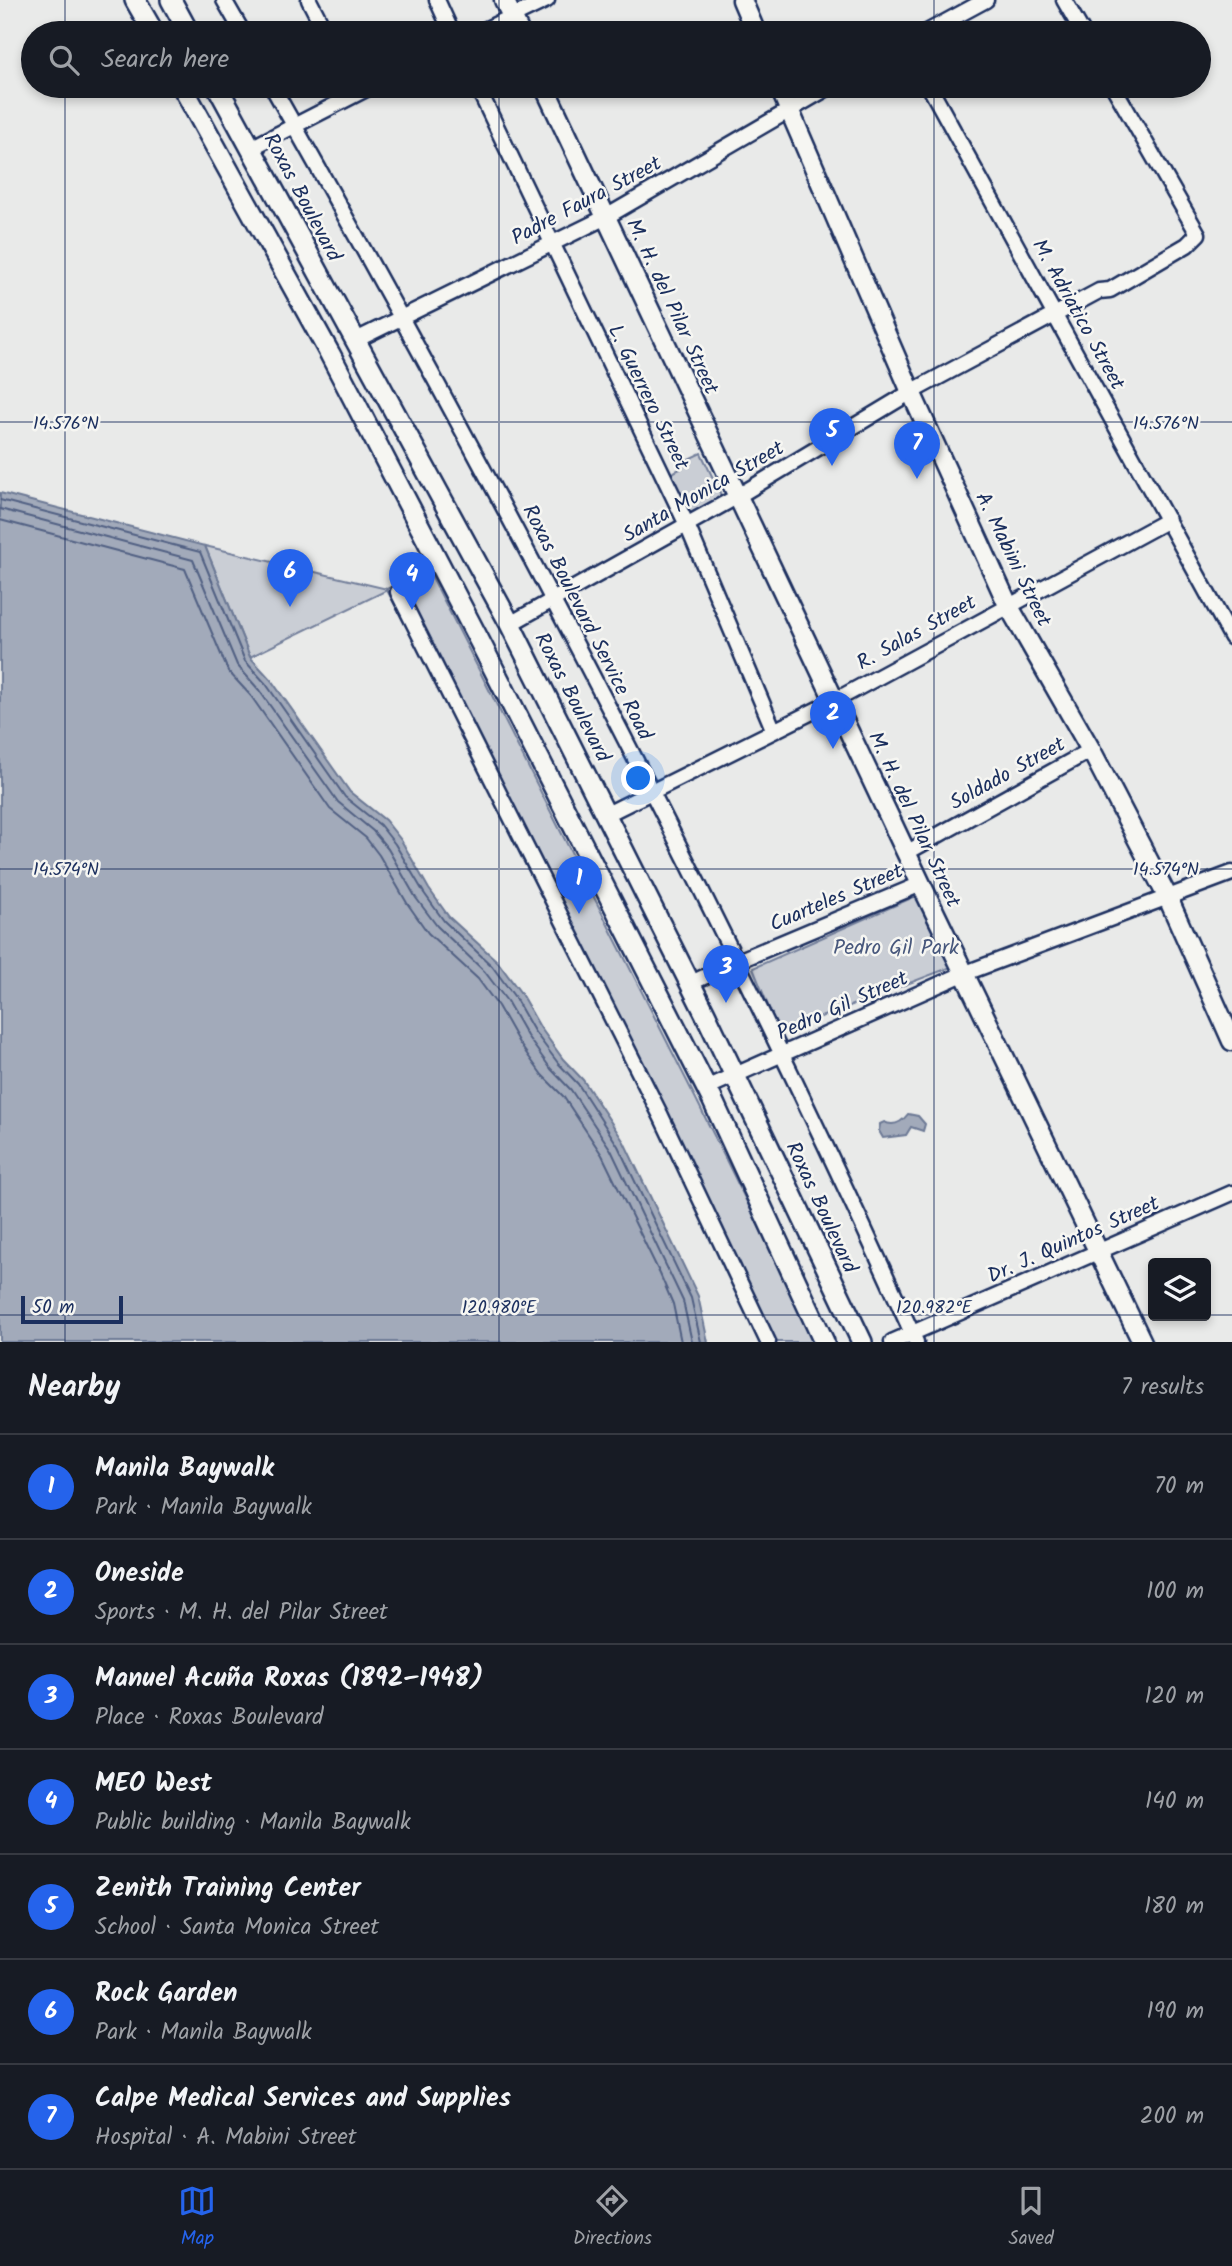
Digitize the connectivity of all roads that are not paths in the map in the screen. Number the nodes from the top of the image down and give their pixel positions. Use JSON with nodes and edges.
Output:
{"nodes":[{"id":1,"x":135,"y":0,"type":"edge"},
{"id":2,"x":171,"y":0,"type":"edge"},
{"id":3,"x":224,"y":0,"type":"edge"},
{"id":4,"x":309,"y":0,"type":"edge"},
{"id":5,"x":437,"y":0,"type":"edge"},
{"id":6,"x":504,"y":0,"type":"edge"},
{"id":7,"x":547,"y":0,"type":"edge"},
{"id":8,"x":742,"y":0,"type":"edge"},
{"id":9,"x":986,"y":0,"type":"edge"},
{"id":10,"x":1065,"y":0,"type":"edge"},
{"id":11,"x":146,"y":21,"type":"edge"},
{"id":12,"x":182,"y":21,"type":"edge"},
{"id":13,"x":236,"y":21,"type":"edge"},
{"id":14,"x":320,"y":21,"type":"edge"},
{"id":15,"x":447,"y":21,"type":"edge"},
{"id":16,"x":514,"y":21,"type":"edge"},
{"id":17,"x":521,"y":21,"type":"edge"},
{"id":18,"x":751,"y":21,"type":"edge"},
{"id":19,"x":947,"y":21,"type":"edge"},
{"id":20,"x":1076,"y":21,"type":"edge"},
{"id":21,"x":190,"y":98,"type":"edge"},
{"id":22,"x":224,"y":98,"type":"edge"},
{"id":23,"x":279,"y":98,"type":"edge"},
{"id":24,"x":341,"y":98,"type":"edge"},
{"id":25,"x":483,"y":98,"type":"edge"},
{"id":26,"x":550,"y":98,"type":"edge"},
{"id":27,"x":784,"y":98,"type":"edge"},
{"id":28,"x":810,"y":98,"type":"edge"},
{"id":29,"x":936,"y":98,"type":"edge"},
{"id":30,"x":1121,"y":98,"type":"edge"},
{"id":31,"x":789,"y":110,"type":"junction"},
{"id":32,"x":295,"y":125,"type":"junction"},
{"id":33,"x":251,"y":148,"type":"junction"},
{"id":34,"x":606,"y":217,"type":"junction"},
{"id":35,"x":552,"y":243,"type":"junction"},
{"id":36,"x":1056,"y":315,"type":"junction"},
{"id":37,"x":402,"y":316,"type":"junction"},
{"id":38,"x":355,"y":341,"type":"junction"},
{"id":39,"x":911,"y":392,"type":"junction"},
{"id":40,"x":738,"y":496,"type":"junction"},
{"id":41,"x":1168,"y":520,"type":"junction"},
{"id":42,"x":687,"y":525,"type":"junction"},
{"id":43,"x":418,"y":578,"type":"dead end"},
{"id":44,"x":554,"y":599,"type":"junction"},
{"id":45,"x":1008,"y":606,"type":"junction"},
{"id":46,"x":510,"y":624,"type":"junction"},
{"id":47,"x":1232,"y":638,"type":"edge"},
{"id":48,"x":834,"y":701,"type":"junction"},
{"id":49,"x":774,"y":731,"type":"junction"},
{"id":50,"x":1091,"y":750,"type":"junction"},
{"id":51,"x":651,"y":791,"type":"junction"},
{"id":52,"x":607,"y":814,"type":"junction"},
{"id":53,"x":906,"y":853,"type":"junction"},
{"id":54,"x":1232,"y":873,"type":"edge"},
{"id":55,"x":921,"y":884,"type":"junction"},
{"id":56,"x":1168,"y":898,"type":"junction"},
{"id":57,"x":738,"y":961,"type":"junction"},
{"id":58,"x":964,"y":974,"type":"junction"},
{"id":59,"x":691,"y":983,"type":"junction"},
{"id":60,"x":1232,"y":1041,"type":"edge"},
{"id":61,"x":783,"y":1055,"type":"junction"},
{"id":62,"x":734,"y":1075,"type":"junction"},
{"id":63,"x":706,"y":1088,"type":"junction"},
{"id":64,"x":1232,"y":1193,"type":"edge"},
{"id":65,"x":1098,"y":1251,"type":"junction"},
{"id":66,"x":914,"y":1337,"type":"edge"},
{"id":67,"x":768,"y":1342,"type":"edge"},
{"id":68,"x":824,"y":1342,"type":"edge"},
{"id":69,"x":862,"y":1342,"type":"edge"},
{"id":70,"x":892,"y":1342,"type":"edge"},
{"id":71,"x":1142,"y":1342,"type":"edge"}],
"edges":[{"from":1,"to":11,"type":"highway"},
{"from":2,"to":12,"type":"highway"},
{"from":3,"to":13,"type":"street"},
{"from":4,"to":14,"type":"street"},
{"from":5,"to":15,"type":"street"},
{"from":6,"to":16,"type":"main road"},
{"from":7,"to":17,"type":"street"},
{"from":8,"to":18,"type":"main road"},
{"from":9,"to":19,"type":"street"},
{"from":10,"to":20,"type":"street"},
{"from":21,"to":63,"type":"highway"},
{"from":22,"to":33,"type":"highway","name":"Roxas Boulevard"},
{"from":23,"to":32,"type":"street","name":"Roxas Boulevard Service Road"},
{"from":24,"to":32,"type":"street"},
{"from":25,"to":35,"type":"street","name":"L. Guerrero Street"},
{"from":26,"to":34,"type":"main road","name":"M. H. del Pilar Street"},
{"from":27,"to":31,"type":"main road","name":"A. Mabini Street"},
{"from":28,"to":31,"type":"street","name":"Padre Faura Street"},
{"from":29,"to":36,"type":"street","name":"M. Adriatico Street"},
{"from":30,"to":36,"type":"street","name":"Santa Monica Street"},
{"from":31,"to":34,"type":"street","name":"Padre Faura Street"},
{"from":31,"to":39,"type":"main road","name":"A. Mabini Street"},
{"from":32,"to":33,"type":"street"},
{"from":32,"to":37,"type":"street","name":"Roxas Boulevard Service Road"},
{"from":33,"to":38,"type":"highway","name":"Roxas Boulevard"},
{"from":34,"to":35,"type":"street","name":"Padre Faura Street"},
{"from":34,"to":40,"type":"main road","name":"M. H. del Pilar Street"},
{"from":35,"to":37,"type":"street","name":"Padre Faura Street"},
{"from":35,"to":42,"type":"street","name":"L. Guerrero Street"},
{"from":36,"to":39,"type":"street","name":"Santa Monica Street"},
{"from":36,"to":41,"type":"street","name":"M. Adriatico Street"},
{"from":37,"to":38,"type":"street","name":"Padre Faura Street"},
{"from":37,"to":44,"type":"street","name":"Roxas Boulevard Service Road"},
{"from":38,"to":46,"type":"highway","name":"Roxas Boulevard"},
{"from":39,"to":40,"type":"street","name":"Santa Monica Street"},
{"from":39,"to":45,"type":"main road","name":"A. Mabini Street"},
{"from":40,"to":42,"type":"street","name":"Santa Monica Street"},
{"from":40,"to":48,"type":"main road","name":"M. H. del Pilar Street"},
{"from":41,"to":45,"type":"street","name":"R. Salas Street"},
{"from":41,"to":47,"type":"street","name":"M. Adriatico Street"},
{"from":42,"to":44,"type":"street","name":"Santa Monica Street"},
{"from":42,"to":49,"type":"street","name":"L. Guerrero Street"},
{"from":43,"to":67,"type":"street"},
{"from":44,"to":46,"type":"street","name":"Santa Monica Street"},
{"from":44,"to":51,"type":"street","name":"Roxas Boulevard Service Road"},
{"from":45,"to":48,"type":"street","name":"R. Salas Street"},
{"from":45,"to":50,"type":"main road","name":"A. Mabini Street"},
{"from":46,"to":52,"type":"highway","name":"Roxas Boulevard"},
{"from":48,"to":49,"type":"street","name":"R. Salas Street"},
{"from":48,"to":53,"type":"main road","name":"M. H. del Pilar Street"},
{"from":49,"to":51,"type":"street","name":"R. Salas Street"},
{"from":50,"to":53,"type":"street","name":"Soldado Street"},
{"from":50,"to":56,"type":"main road","name":"A. Mabini Street"},
{"from":51,"to":52,"type":"street","name":"R. Salas Street"},
{"from":51,"to":57,"type":"street","name":"Roxas Boulevard Service Road"},
{"from":52,"to":59,"type":"highway","name":"Roxas Boulevard"},
{"from":53,"to":55,"type":"main road","name":"M. H. del Pilar Street"},
{"from":54,"to":56,"type":"street","name":"Pedro Gil Street"},
{"from":55,"to":57,"type":"street","name":"Cuarteles Street"},
{"from":55,"to":58,"type":"main road","name":"M. H. del Pilar Street"},
{"from":56,"to":58,"type":"street","name":"Pedro Gil Street"},
{"from":56,"to":60,"type":"main road","name":"A. Mabini Street"},
{"from":57,"to":59,"type":"street","name":"Cuarteles Street"},
{"from":57,"to":61,"type":"street","name":"Roxas Boulevard Service Road"},
{"from":58,"to":61,"type":"street","name":"Pedro Gil Street"},
{"from":58,"to":65,"type":"main road","name":"M. H. del Pilar Street"},
{"from":59,"to":62,"type":"highway","name":"Roxas Boulevard"},
{"from":61,"to":62,"type":"street","name":"Pedro Gil Street"},
{"from":61,"to":66,"type":"street","name":"Roxas Boulevard Service Road"},
{"from":62,"to":63,"type":"street","name":"Pedro Gil Street"},
{"from":62,"to":69,"type":"highway","name":"Roxas Boulevard"},
{"from":63,"to":68,"type":"highway"},
{"from":64,"to":65,"type":"street","name":"Dr. J. Quintos Street"},
{"from":65,"to":66,"type":"street","name":"Dr. J. Quintos Street"},
{"from":65,"to":71,"type":"main road","name":"M. H. del Pilar Street"},
{"from":66,"to":70,"type":"street","name":"Dr. J. Quintos Street"}]}
